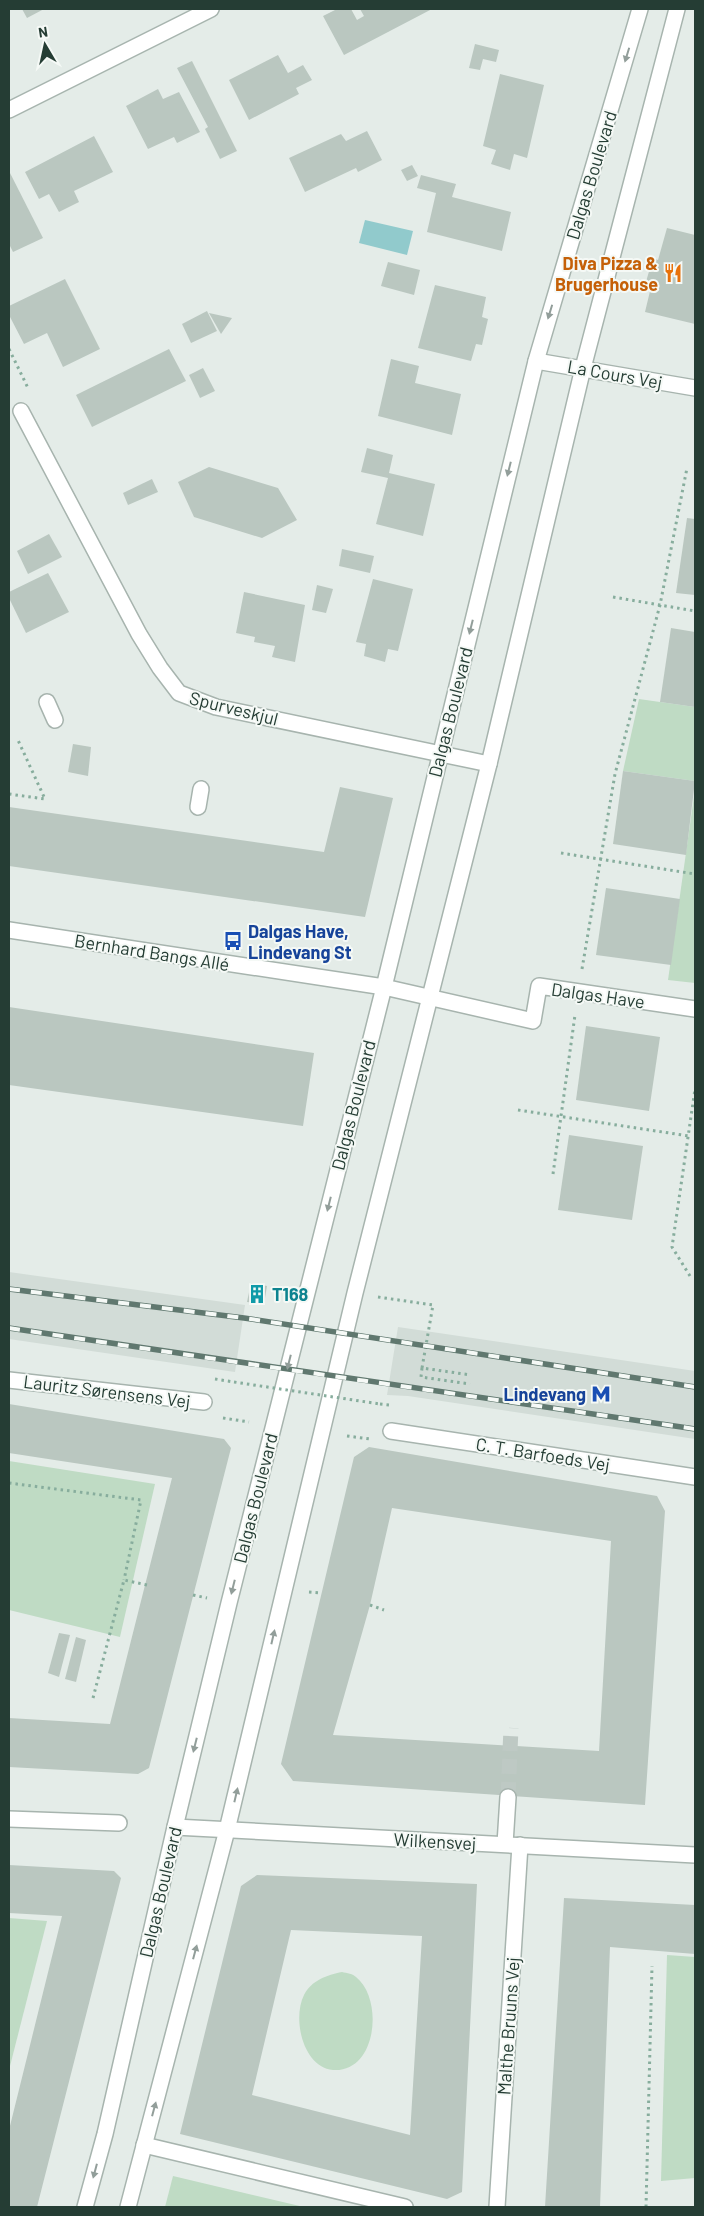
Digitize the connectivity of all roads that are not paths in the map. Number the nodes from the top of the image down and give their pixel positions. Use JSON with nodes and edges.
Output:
{"nodes":[{"id":1,"x":210,"y":9,"type":"edge"},
{"id":2,"x":640,"y":9,"type":"edge"},
{"id":3,"x":677,"y":9,"type":"edge"},
{"id":4,"x":9,"y":110,"type":"edge"},
{"id":5,"x":536,"y":360,"type":"junction"},
{"id":6,"x":583,"y":368,"type":"junction"},
{"id":7,"x":695,"y":388,"type":"edge"},
{"id":8,"x":21,"y":411,"type":"road end"},
{"id":9,"x":47,"y":702,"type":"dead end"},
{"id":10,"x":55,"y":720,"type":"dead end"},
{"id":11,"x":440,"y":753,"type":"junction"},
{"id":12,"x":489,"y":764,"type":"junction"},
{"id":13,"x":201,"y":789,"type":"dead end"},
{"id":14,"x":198,"y":807,"type":"dead end"},
{"id":15,"x":9,"y":930,"type":"edge"},
{"id":16,"x":384,"y":987,"type":"junction"},
{"id":17,"x":430,"y":998,"type":"junction"},
{"id":18,"x":695,"y":1009,"type":"edge"},
{"id":19,"x":9,"y":1380,"type":"edge"},
{"id":20,"x":204,"y":1402,"type":"dead end"},
{"id":21,"x":391,"y":1430,"type":"dead end"},
{"id":22,"x":695,"y":1477,"type":"edge"},
{"id":23,"x":508,"y":1797,"type":"tunnel mouth"},
{"id":24,"x":9,"y":1819,"type":"edge"},
{"id":25,"x":119,"y":1824,"type":"dead end"},
{"id":26,"x":175,"y":1827,"type":"junction"},
{"id":27,"x":227,"y":1830,"type":"junction"},
{"id":28,"x":512,"y":1845,"type":"junction"},
{"id":29,"x":695,"y":1846,"type":"edge"},
{"id":30,"x":695,"y":1855,"type":"edge"},
{"id":31,"x":144,"y":2145,"type":"junction"},
{"id":32,"x":86,"y":2207,"type":"edge"},
{"id":33,"x":128,"y":2207,"type":"edge"},
{"id":34,"x":405,"y":2207,"type":"edge"},
{"id":35,"x":497,"y":2207,"type":"edge"}],
"edges":[{"from":1,"to":4,"type":"street"},
{"from":2,"to":5,"type":"street","name":"Dalgas Boulevard","one_way":true},
{"from":3,"to":6,"type":"street"},
{"from":5,"to":6,"type":"street","name":"La Cours Vej"},
{"from":5,"to":11,"type":"street","name":"Dalgas Boulevard","one_way":true},
{"from":6,"to":7,"type":"street","name":"La Cours Vej"},
{"from":6,"to":12,"type":"street"},
{"from":8,"to":11,"type":"street","name":"Spurveskjul"},
{"from":9,"to":10,"type":"street"},
{"from":11,"to":12,"type":"street","name":"Spurveskjul"},
{"from":11,"to":16,"type":"street","name":"Dalgas Boulevard"},
{"from":12,"to":17,"type":"street"},
{"from":13,"to":14,"type":"street"},
{"from":15,"to":16,"type":"street","name":"Bernhard Bangs Allé"},
{"from":16,"to":17,"type":"street","name":"Dalgas Have"},
{"from":16,"to":26,"type":"street","name":"Dalgas Boulevard","one_way":true},
{"from":17,"to":18,"type":"street","name":"Dalgas Have"},
{"from":27,"to":17,"type":"street","one_way":true},
{"from":19,"to":20,"type":"street","name":"Lauritz Sørensens Vej"},
{"from":21,"to":22,"type":"street","name":"C. T. Barfoeds Vej"},
{"from":23,"to":28,"type":"street","name":"Malthe Bruuns Vej"},
{"from":24,"to":25,"type":"street"},
{"from":26,"to":27,"type":"street","name":"Wilkensvej"},
{"from":26,"to":32,"type":"street","name":"Dalgas Boulevard","one_way":true},
{"from":27,"to":28,"type":"street","name":"Wilkensvej"},
{"from":31,"to":27,"type":"street","one_way":true},
{"from":28,"to":30,"type":"street","name":"Wilkensvej"},
{"from":28,"to":35,"type":"street","name":"Malthe Bruuns Vej"},
{"from":29,"to":30,"type":"street"},
{"from":31,"to":33,"type":"street"},
{"from":31,"to":34,"type":"street"}]}
